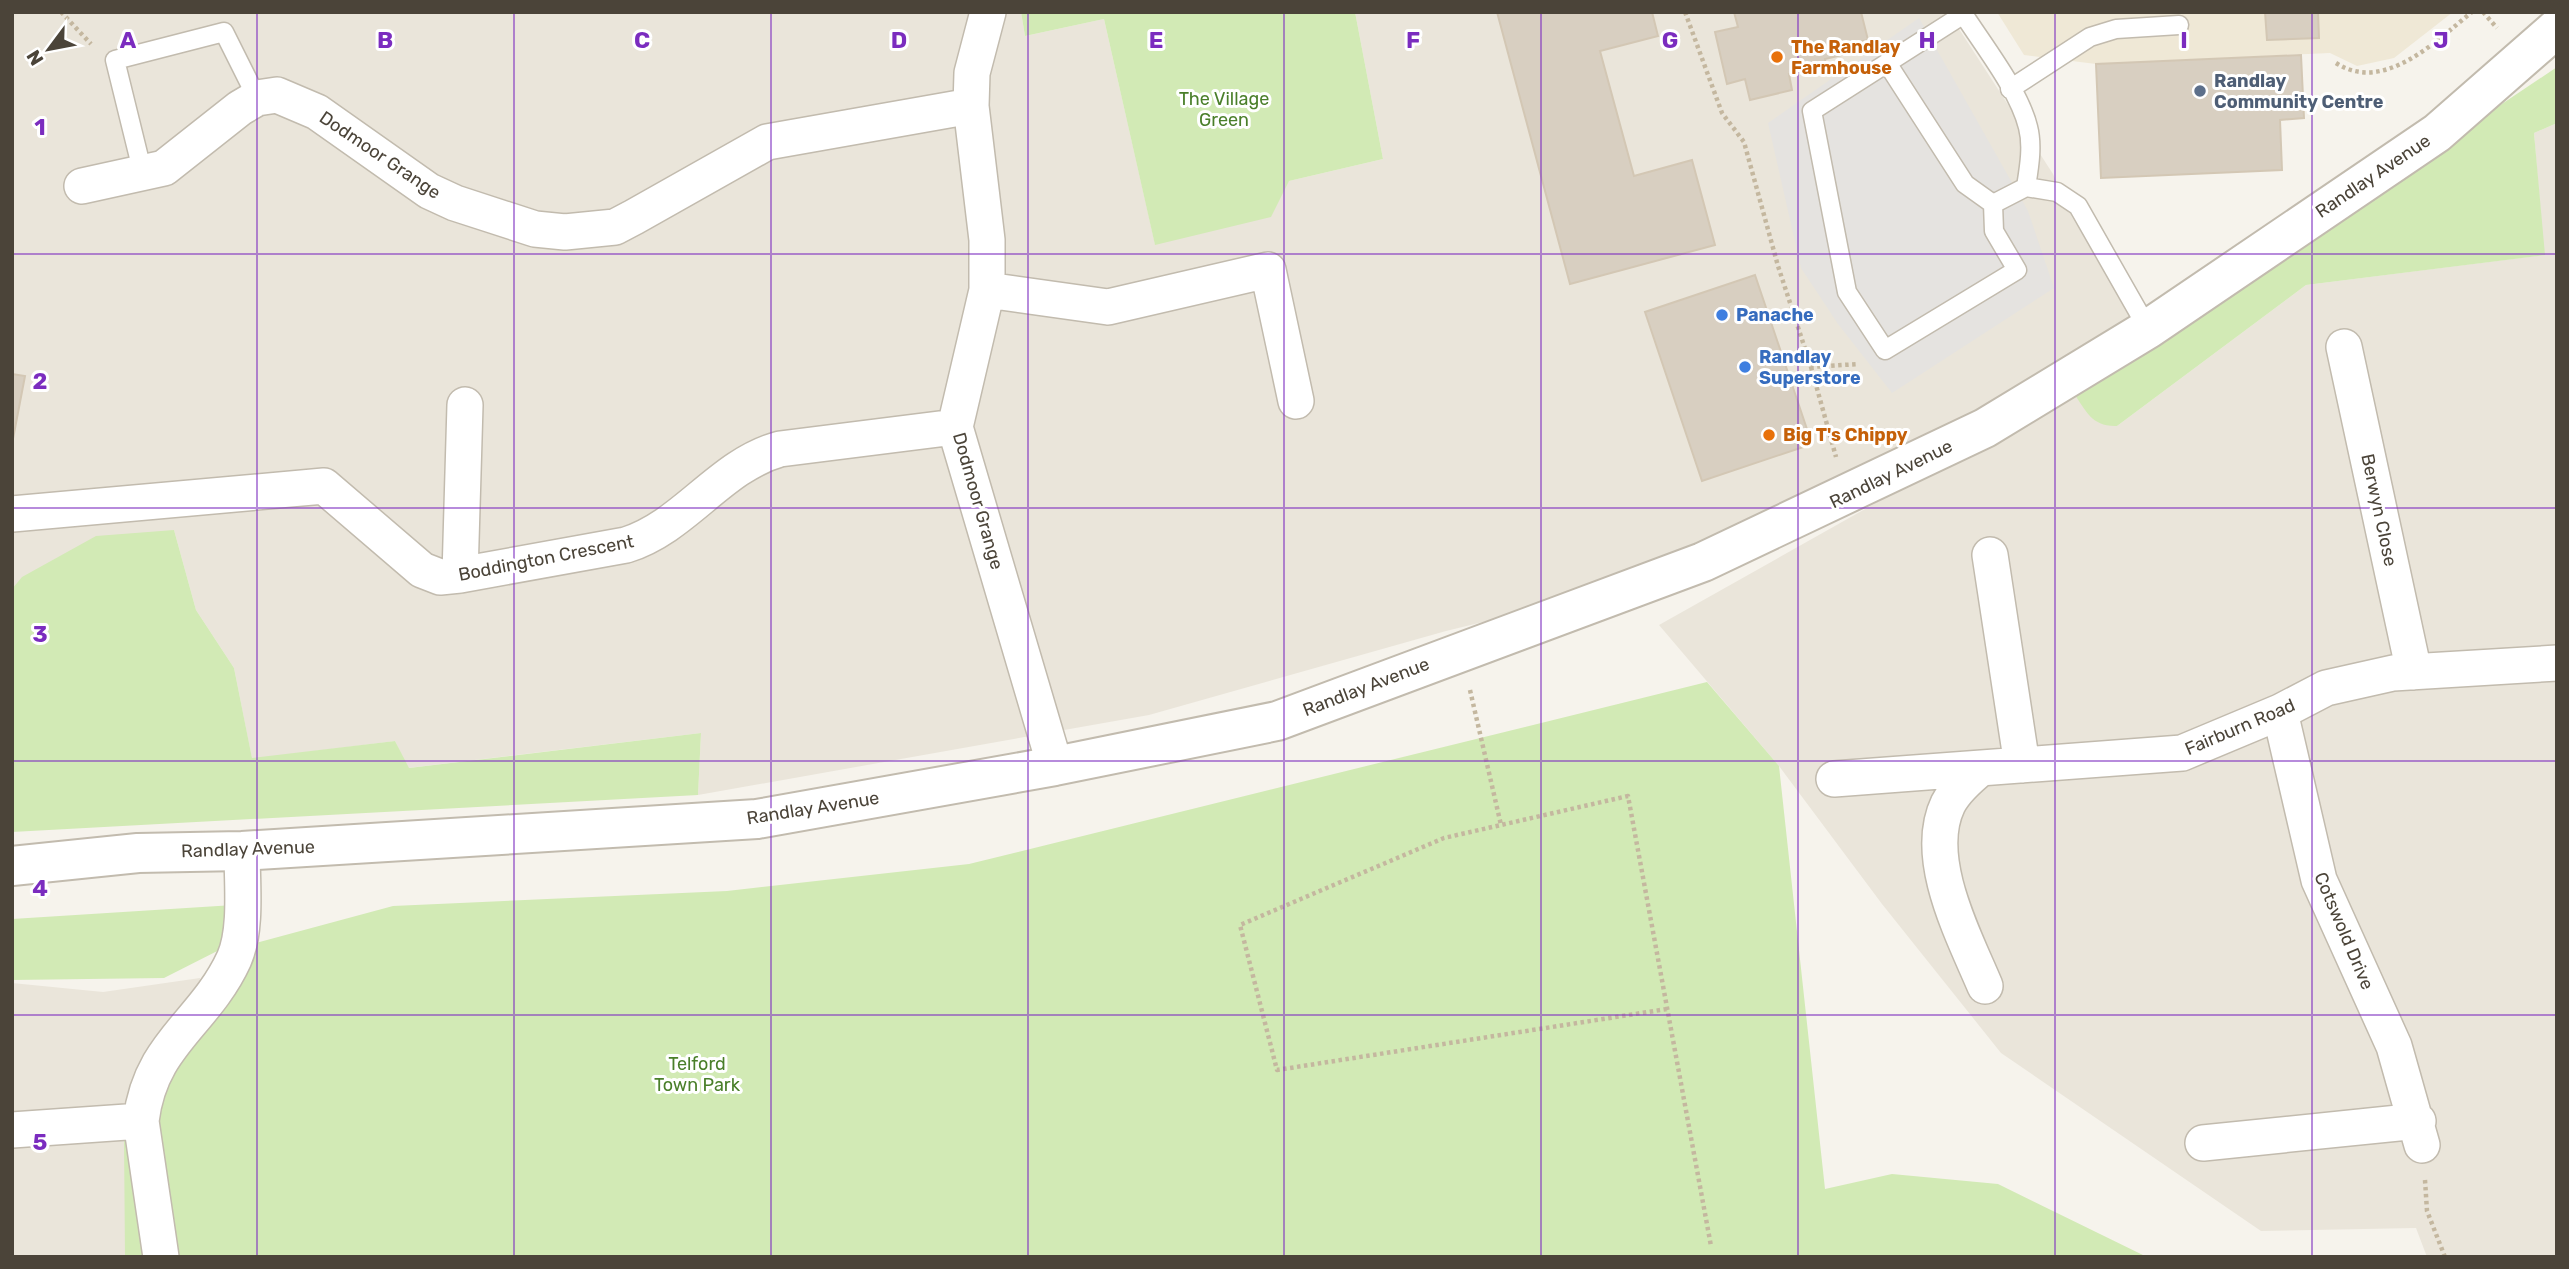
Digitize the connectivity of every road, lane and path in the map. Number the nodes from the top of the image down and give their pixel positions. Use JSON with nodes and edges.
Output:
{"nodes":[{"id":1,"x":61,"y":12,"type":"edge"},
{"id":2,"x":988,"y":12,"type":"edge"},
{"id":3,"x":1685,"y":12,"type":"edge"},
{"id":4,"x":2472,"y":12,"type":"edge"},
{"id":5,"x":1963,"y":13,"type":"edge"},
{"id":6,"x":2179,"y":25,"type":"dead end"},
{"id":7,"x":2557,"y":28,"type":"edge"},
{"id":8,"x":115,"y":60,"type":"junction"},
{"id":9,"x":1887,"y":63,"type":"junction"},
{"id":10,"x":2336,"y":63,"type":"dead end"},
{"id":11,"x":2010,"y":89,"type":"junction"},
{"id":12,"x":257,"y":98,"type":"junction"},
{"id":13,"x":971,"y":106,"type":"junction"},
{"id":14,"x":143,"y":174,"type":"junction"},
{"id":15,"x":82,"y":186,"type":"dead end"},
{"id":16,"x":2026,"y":187,"type":"junction"},
{"id":17,"x":1993,"y":204,"type":"junction"},
{"id":18,"x":987,"y":290,"type":"junction"},
{"id":19,"x":2148,"y":329,"type":"junction"},
{"id":20,"x":2344,"y":347,"type":"dead end"},
{"id":21,"x":1885,"y":351,"type":"junction"},
{"id":22,"x":1811,"y":367,"type":"junction"},
{"id":23,"x":1296,"y":401,"type":"dead end"},
{"id":24,"x":466,"y":405,"type":"dead end"},
{"id":25,"x":956,"y":427,"type":"junction"},
{"id":26,"x":1838,"y":462,"type":"dead end"},
{"id":27,"x":12,"y":514,"type":"edge"},
{"id":28,"x":1990,"y":555,"type":"dead end"},
{"id":29,"x":460,"y":575,"type":"junction"},
{"id":30,"x":1461,"y":652,"type":"junction"},
{"id":31,"x":2557,"y":663,"type":"edge"},
{"id":32,"x":2414,"y":672,"type":"junction"},
{"id":33,"x":2280,"y":712,"type":"junction"},
{"id":34,"x":2022,"y":765,"type":"junction"},
{"id":35,"x":1055,"y":766,"type":"junction"},
{"id":36,"x":1981,"y":768,"type":"junction"},
{"id":37,"x":1834,"y":779,"type":"dead end"},
{"id":38,"x":1501,"y":825,"type":"junction"},
{"id":39,"x":242,"y":851,"type":"junction"},
{"id":40,"x":12,"y":866,"type":"edge"},
{"id":41,"x":1985,"y":986,"type":"dead end"},
{"id":42,"x":1667,"y":1009,"type":"junction"},
{"id":43,"x":141,"y":1121,"type":"junction"},
{"id":44,"x":12,"y":1130,"type":"edge"},
{"id":45,"x":2420,"y":1133,"type":"junction"},
{"id":46,"x":2203,"y":1143,"type":"dead end"},
{"id":47,"x":1711,"y":1246,"type":"dead end"},
{"id":48,"x":161,"y":1257,"type":"edge"},
{"id":49,"x":2445,"y":1257,"type":"edge"}],
"edges":[{"from":1,"to":8,"type":"path"},
{"from":2,"to":13,"type":"street","name":"Dodmoor Grange"},
{"from":3,"to":22,"type":"path"},
{"from":4,"to":10,"type":"path"},
{"from":5,"to":9,"type":"lane"},
{"from":5,"to":11,"type":"lane"},
{"from":6,"to":11,"type":"lane"},
{"from":7,"to":19,"type":"street","name":"Randlay Avenue"},
{"from":8,"to":12,"type":"lane"},
{"from":8,"to":14,"type":"lane"},
{"from":9,"to":17,"type":"lane"},
{"from":9,"to":21,"type":"lane"},
{"from":11,"to":16,"type":"lane"},
{"from":12,"to":13,"type":"street","name":"Dodmoor Grange"},
{"from":12,"to":14,"type":"street"},
{"from":13,"to":18,"type":"street","name":"Dodmoor Grange"},
{"from":14,"to":15,"type":"street"},
{"from":16,"to":17,"type":"lane"},
{"from":16,"to":19,"type":"lane"},
{"from":17,"to":21,"type":"lane"},
{"from":18,"to":23,"type":"street"},
{"from":18,"to":25,"type":"street","name":"Dodmoor Grange"},
{"from":19,"to":30,"type":"street","name":"Randlay Avenue"},
{"from":20,"to":32,"type":"street","name":"Berwyn Close"},
{"from":21,"to":22,"type":"path"},
{"from":22,"to":26,"type":"path"},
{"from":24,"to":29,"type":"street"},
{"from":25,"to":29,"type":"street","name":"Boddington Crescent"},
{"from":25,"to":35,"type":"street","name":"Dodmoor Grange"},
{"from":27,"to":29,"type":"street","name":"Boddington Crescent"},
{"from":28,"to":34,"type":"street"},
{"from":30,"to":35,"type":"street","name":"Randlay Avenue"},
{"from":30,"to":38,"type":"path"},
{"from":31,"to":32,"type":"street","name":"Fairburn Road"},
{"from":32,"to":33,"type":"street","name":"Fairburn Road"},
{"from":33,"to":34,"type":"street","name":"Fairburn Road"},
{"from":33,"to":45,"type":"street","name":"Cotswold Drive"},
{"from":34,"to":36,"type":"street","name":"Fairburn Road"},
{"from":35,"to":39,"type":"street","name":"Randlay Avenue"},
{"from":36,"to":37,"type":"street","name":"Fairburn Road"},
{"from":36,"to":41,"type":"street"},
{"from":38,"to":42,"type":"path"},
{"from":38,"to":42,"type":"path"},
{"from":39,"to":40,"type":"street","name":"Randlay Avenue"},
{"from":39,"to":43,"type":"street"},
{"from":42,"to":47,"type":"path"},
{"from":43,"to":44,"type":"street"},
{"from":43,"to":48,"type":"street"},
{"from":45,"to":46,"type":"street"},
{"from":45,"to":49,"type":"path"}]}
